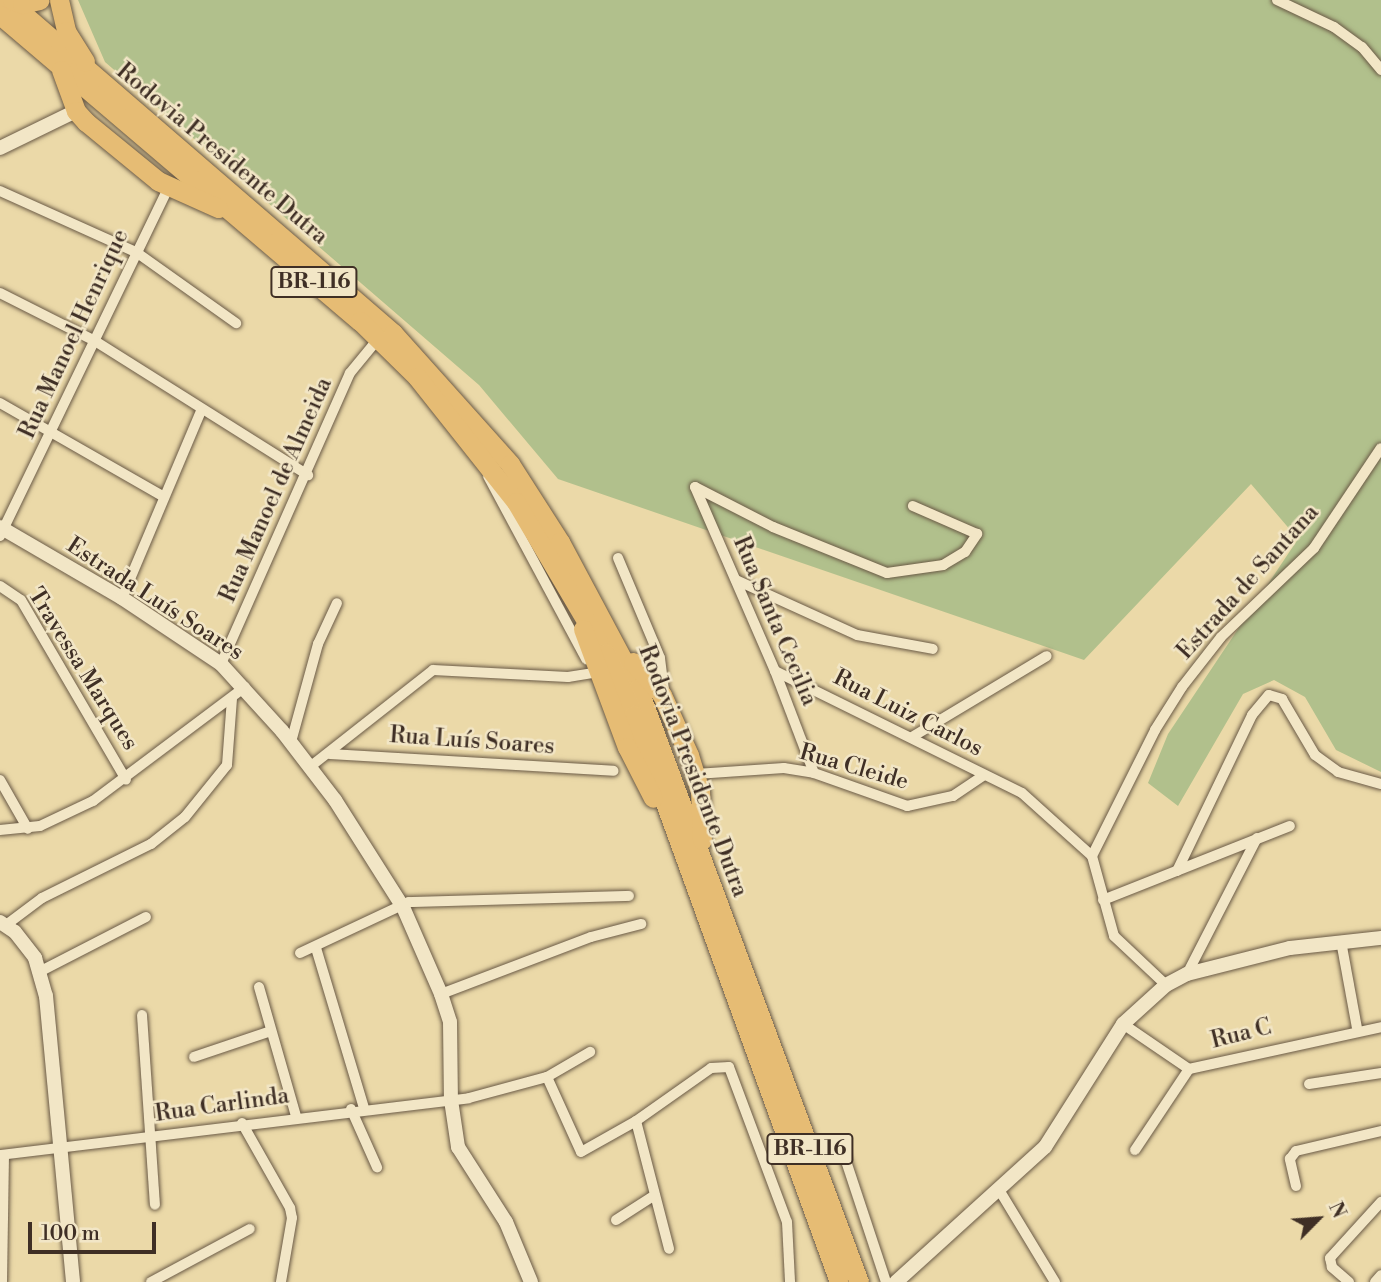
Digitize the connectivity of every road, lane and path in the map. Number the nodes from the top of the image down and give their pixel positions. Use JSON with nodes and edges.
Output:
{"nodes":[{"id":1,"x":7,"y":0,"type":"edge"},
{"id":2,"x":12,"y":0,"type":"edge"},
{"id":3,"x":40,"y":0,"type":"edge"},
{"id":4,"x":59,"y":0,"type":"edge"},
{"id":5,"x":1277,"y":0,"type":"edge"},
{"id":6,"x":0,"y":15,"type":"edge"},
{"id":7,"x":60,"y":69,"type":"junction"},
{"id":8,"x":1381,"y":70,"type":"edge"},
{"id":9,"x":76,"y":111,"type":"junction"},
{"id":10,"x":0,"y":148,"type":"edge"},
{"id":11,"x":169,"y":187,"type":"junction"},
{"id":12,"x":0,"y":191,"type":"edge"},
{"id":13,"x":229,"y":211,"type":"junction"},
{"id":14,"x":261,"y":218,"type":"junction"},
{"id":15,"x":136,"y":252,"type":"junction"},
{"id":16,"x":0,"y":293,"type":"edge"},
{"id":17,"x":236,"y":323,"type":"dead end"},
{"id":18,"x":378,"y":339,"type":"junction"},
{"id":19,"x":95,"y":341,"type":"junction"},
{"id":20,"x":0,"y":403,"type":"edge"},
{"id":21,"x":201,"y":411,"type":"junction"},
{"id":22,"x":52,"y":430,"type":"junction"},
{"id":23,"x":1381,"y":448,"type":"edge"},
{"id":24,"x":484,"y":459,"type":"junction"},
{"id":25,"x":308,"y":475,"type":"junction"},
{"id":26,"x":164,"y":497,"type":"junction"},
{"id":27,"x":913,"y":506,"type":"dead end"},
{"id":28,"x":541,"y":513,"type":"junction"},
{"id":29,"x":1,"y":531,"type":"edge"},
{"id":30,"x":618,"y":558,"type":"dead end"},
{"id":31,"x":736,"y":580,"type":"junction"},
{"id":32,"x":0,"y":586,"type":"edge"},
{"id":33,"x":122,"y":598,"type":"junction"},
{"id":34,"x":575,"y":598,"type":"junction"},
{"id":35,"x":337,"y":603,"type":"dead end"},
{"id":36,"x":933,"y":649,"type":"dead end"},
{"id":37,"x":1047,"y":656,"type":"dead end"},
{"id":38,"x":220,"y":664,"type":"junction"},
{"id":39,"x":775,"y":671,"type":"junction"},
{"id":40,"x":597,"y":676,"type":"junction"},
{"id":41,"x":245,"y":687,"type":"junction"},
{"id":42,"x":232,"y":698,"type":"junction"},
{"id":43,"x":666,"y":702,"type":"junction"},
{"id":44,"x":912,"y":737,"type":"junction"},
{"id":45,"x":291,"y":742,"type":"junction"},
{"id":46,"x":330,"y":754,"type":"junction"},
{"id":47,"x":311,"y":766,"type":"junction"},
{"id":48,"x":613,"y":771,"type":"dead end"},
{"id":49,"x":814,"y":773,"type":"junction"},
{"id":50,"x":695,"y":774,"type":"junction"},
{"id":51,"x":984,"y":775,"type":"junction"},
{"id":52,"x":126,"y":779,"type":"junction"},
{"id":53,"x":0,"y":780,"type":"edge"},
{"id":54,"x":1381,"y":784,"type":"edge"},
{"id":55,"x":1290,"y":825,"type":"dead end"},
{"id":56,"x":28,"y":829,"type":"junction"},
{"id":57,"x":0,"y":830,"type":"edge"},
{"id":58,"x":1257,"y":838,"type":"junction"},
{"id":59,"x":1092,"y":856,"type":"junction"},
{"id":60,"x":1177,"y":871,"type":"junction"},
{"id":61,"x":629,"y":896,"type":"dead end"},
{"id":62,"x":1103,"y":900,"type":"junction"},
{"id":63,"x":402,"y":907,"type":"junction"},
{"id":64,"x":146,"y":917,"type":"dead end"},
{"id":65,"x":3,"y":924,"type":"edge"},
{"id":66,"x":641,"y":924,"type":"dead end"},
{"id":67,"x":1381,"y":938,"type":"edge"},
{"id":68,"x":1341,"y":941,"type":"junction"},
{"id":69,"x":316,"y":948,"type":"junction"},
{"id":70,"x":300,"y":953,"type":"dead end"},
{"id":71,"x":41,"y":971,"type":"junction"},
{"id":72,"x":1186,"y":974,"type":"junction"},
{"id":73,"x":1166,"y":985,"type":"junction"},
{"id":74,"x":258,"y":987,"type":"dead end"},
{"id":75,"x":733,"y":992,"type":"junction"},
{"id":76,"x":441,"y":994,"type":"junction"},
{"id":77,"x":142,"y":1015,"type":"dead end"},
{"id":78,"x":761,"y":1016,"type":"junction"},
{"id":79,"x":1123,"y":1024,"type":"junction"},
{"id":80,"x":1381,"y":1027,"type":"edge"},
{"id":81,"x":1357,"y":1028,"type":"junction"},
{"id":82,"x":271,"y":1031,"type":"junction"},
{"id":83,"x":590,"y":1052,"type":"dead end"},
{"id":84,"x":194,"y":1057,"type":"dead end"},
{"id":85,"x":1189,"y":1069,"type":"junction"},
{"id":86,"x":1381,"y":1073,"type":"edge"},
{"id":87,"x":547,"y":1077,"type":"junction"},
{"id":88,"x":1309,"y":1084,"type":"dead end"},
{"id":89,"x":451,"y":1100,"type":"junction"},
{"id":90,"x":364,"y":1108,"type":"junction"},
{"id":91,"x":351,"y":1109,"type":"junction"},
{"id":92,"x":296,"y":1116,"type":"junction"},
{"id":93,"x":636,"y":1121,"type":"junction"},
{"id":94,"x":242,"y":1123,"type":"junction"},
{"id":95,"x":1381,"y":1131,"type":"edge"},
{"id":96,"x":151,"y":1135,"type":"junction"},
{"id":97,"x":61,"y":1150,"type":"junction"},
{"id":98,"x":1135,"y":1150,"type":"dead end"},
{"id":99,"x":2,"y":1155,"type":"edge"},
{"id":100,"x":845,"y":1158,"type":"dead end"},
{"id":101,"x":377,"y":1167,"type":"dead end"},
{"id":102,"x":1296,"y":1186,"type":"dead end"},
{"id":103,"x":998,"y":1188,"type":"junction"},
{"id":104,"x":655,"y":1195,"type":"junction"},
{"id":105,"x":1381,"y":1202,"type":"edge"},
{"id":106,"x":155,"y":1205,"type":"dead end"},
{"id":107,"x":615,"y":1220,"type":"dead end"},
{"id":108,"x":250,"y":1229,"type":"dead end"},
{"id":109,"x":837,"y":1247,"type":"junction"},
{"id":110,"x":669,"y":1249,"type":"dead end"},
{"id":111,"x":1,"y":1257,"type":"edge"},
{"id":112,"x":1381,"y":1275,"type":"edge"},
{"id":113,"x":2,"y":1282,"type":"edge"},
{"id":114,"x":73,"y":1282,"type":"edge"},
{"id":115,"x":152,"y":1282,"type":"edge"},
{"id":116,"x":281,"y":1282,"type":"edge"},
{"id":117,"x":531,"y":1282,"type":"edge"},
{"id":118,"x":790,"y":1282,"type":"edge"},
{"id":119,"x":838,"y":1282,"type":"edge"},
{"id":120,"x":859,"y":1282,"type":"edge"},
{"id":121,"x":872,"y":1282,"type":"edge"},
{"id":122,"x":886,"y":1282,"type":"edge"},
{"id":123,"x":896,"y":1282,"type":"edge"},
{"id":124,"x":1055,"y":1282,"type":"edge"},
{"id":125,"x":1349,"y":1282,"type":"edge"},
{"id":126,"x":1375,"y":1282,"type":"edge"}],
"edges":[{"from":1,"to":14,"type":"highway","name":"Rodovia Presidente Dutra","number":"BR-116"},
{"from":2,"to":3,"type":"highway"},
{"from":4,"to":14,"type":"highway"},
{"from":5,"to":8,"type":"street"},
{"from":6,"to":7,"type":"highway","name":"Rodovia Presidente Dutra","number":"BR-116"},
{"from":7,"to":9,"type":"highway"},
{"from":7,"to":13,"type":"highway","name":"Rodovia Presidente Dutra","number":"BR-116"},
{"from":9,"to":10,"type":"main road"},
{"from":9,"to":11,"type":"highway"},
{"from":11,"to":13,"type":"highway"},
{"from":11,"to":15,"type":"street","name":"Rua Manoel Henrique"},
{"from":12,"to":15,"type":"street"},
{"from":13,"to":18,"type":"highway","name":"Rodovia Presidente Dutra","number":"BR-116"},
{"from":14,"to":28,"type":"highway","name":"Rodovia Presidente Dutra","number":"BR-116"},
{"from":15,"to":17,"type":"street"},
{"from":15,"to":19,"type":"street","name":"Rua Manoel Henrique"},
{"from":16,"to":19,"type":"street"},
{"from":18,"to":24,"type":"highway","name":"Rodovia Presidente Dutra","number":"BR-116"},
{"from":18,"to":25,"type":"street","name":"Rua Manoel de Almeida"},
{"from":19,"to":21,"type":"street"},
{"from":19,"to":22,"type":"street","name":"Rua Manoel Henrique"},
{"from":20,"to":22,"type":"street"},
{"from":21,"to":25,"type":"street"},
{"from":21,"to":26,"type":"street"},
{"from":22,"to":26,"type":"street"},
{"from":22,"to":29,"type":"street","name":"Rua Manoel Henrique"},
{"from":23,"to":59,"type":"street","name":"Estrada de Santana"},
{"from":24,"to":34,"type":"highway","name":"Rodovia Presidente Dutra","number":"BR-116"},
{"from":24,"to":40,"type":"street"},
{"from":25,"to":38,"type":"street","name":"Rua Manoel de Almeida"},
{"from":26,"to":33,"type":"street"},
{"from":27,"to":31,"type":"street","name":"Rua Santa Cecilia"},
{"from":28,"to":43,"type":"highway"},
{"from":28,"to":78,"type":"highway","name":"Rodovia Presidente Dutra","number":"BR-116"},
{"from":29,"to":33,"type":"main road","name":"Estrada Luís Soares"},
{"from":30,"to":43,"type":"street"},
{"from":31,"to":36,"type":"street"},
{"from":31,"to":39,"type":"street","name":"Rua Santa Cecilia"},
{"from":32,"to":52,"type":"street","name":"Travessa Marques"},
{"from":33,"to":38,"type":"main road","name":"Estrada Luís Soares"},
{"from":34,"to":40,"type":"highway"},
{"from":34,"to":75,"type":"highway","name":"Rodovia Presidente Dutra","number":"BR-116"},
{"from":35,"to":45,"type":"street"},
{"from":37,"to":44,"type":"street"},
{"from":38,"to":41,"type":"main road","name":"Estrada Luís Soares"},
{"from":39,"to":44,"type":"street","name":"Rua Luiz Carlos"},
{"from":39,"to":49,"type":"street","name":"Rua Santa Cecilia"},
{"from":40,"to":46,"type":"street"},
{"from":40,"to":75,"type":"highway"},
{"from":41,"to":42,"type":"street"},
{"from":41,"to":45,"type":"main road","name":"Estrada Luís Soares"},
{"from":42,"to":52,"type":"street"},
{"from":42,"to":65,"type":"street"},
{"from":43,"to":50,"type":"highway"},
{"from":44,"to":51,"type":"street","name":"Rua Luiz Carlos"},
{"from":45,"to":47,"type":"main road","name":"Estrada Luís Soares"},
{"from":46,"to":47,"type":"street"},
{"from":46,"to":48,"type":"street","name":"Rua Luís Soares"},
{"from":47,"to":63,"type":"main road","name":"Estrada Luís Soares"},
{"from":49,"to":50,"type":"street","name":"Rua Cleide"},
{"from":49,"to":51,"type":"street","name":"Rua Cleide"},
{"from":50,"to":78,"type":"highway"},
{"from":51,"to":59,"type":"street"},
{"from":52,"to":56,"type":"street"},
{"from":53,"to":56,"type":"street"},
{"from":54,"to":60,"type":"street"},
{"from":55,"to":58,"type":"street"},
{"from":56,"to":57,"type":"street"},
{"from":58,"to":60,"type":"street"},
{"from":58,"to":72,"type":"street"},
{"from":59,"to":62,"type":"street"},
{"from":60,"to":62,"type":"street"},
{"from":61,"to":63,"type":"street"},
{"from":62,"to":73,"type":"street"},
{"from":63,"to":69,"type":"street"},
{"from":63,"to":76,"type":"main road","name":"Estrada Luís Soares"},
{"from":64,"to":71,"type":"street"},
{"from":65,"to":71,"type":"main road"},
{"from":66,"to":76,"type":"street"},
{"from":67,"to":68,"type":"main road"},
{"from":68,"to":72,"type":"main road"},
{"from":68,"to":81,"type":"street"},
{"from":69,"to":70,"type":"street"},
{"from":69,"to":90,"type":"street"},
{"from":71,"to":97,"type":"main road"},
{"from":72,"to":73,"type":"main road"},
{"from":73,"to":79,"type":"main road"},
{"from":74,"to":82,"type":"street"},
{"from":75,"to":109,"type":"highway","name":"Rodovia Presidente Dutra","number":"BR-116"},
{"from":76,"to":89,"type":"main road","name":"Estrada Luís Soares"},
{"from":77,"to":96,"type":"street"},
{"from":78,"to":109,"type":"highway","name":"Rodovia Presidente Dutra","number":"BR-116"},
{"from":79,"to":85,"type":"street","name":"Rua C"},
{"from":79,"to":103,"type":"main road"},
{"from":80,"to":81,"type":"street","name":"Rua C"},
{"from":81,"to":85,"type":"street","name":"Rua C"},
{"from":82,"to":84,"type":"street"},
{"from":82,"to":92,"type":"street"},
{"from":83,"to":87,"type":"street","name":"Rua Carlinda"},
{"from":85,"to":98,"type":"street"},
{"from":86,"to":88,"type":"street"},
{"from":87,"to":89,"type":"street","name":"Rua Carlinda"},
{"from":87,"to":93,"type":"street"},
{"from":89,"to":90,"type":"street","name":"Rua Carlinda"},
{"from":89,"to":117,"type":"main road","name":"Estrada Luís Soares"},
{"from":90,"to":91,"type":"street","name":"Rua Carlinda"},
{"from":91,"to":92,"type":"street","name":"Rua Carlinda"},
{"from":91,"to":101,"type":"street"},
{"from":92,"to":94,"type":"street","name":"Rua Carlinda"},
{"from":93,"to":104,"type":"street"},
{"from":93,"to":118,"type":"street"},
{"from":94,"to":96,"type":"street","name":"Rua Carlinda"},
{"from":94,"to":116,"type":"street"},
{"from":95,"to":102,"type":"street"},
{"from":96,"to":97,"type":"street","name":"Rua Carlinda"},
{"from":96,"to":106,"type":"street"},
{"from":97,"to":99,"type":"street","name":"Rua Carlinda"},
{"from":97,"to":114,"type":"main road"},
{"from":99,"to":111,"type":"street"},
{"from":100,"to":122,"type":"street"},
{"from":103,"to":123,"type":"main road"},
{"from":103,"to":124,"type":"street"},
{"from":104,"to":107,"type":"street"},
{"from":104,"to":110,"type":"street"},
{"from":105,"to":125,"type":"street"},
{"from":108,"to":115,"type":"street"},
{"from":109,"to":119,"type":"highway","name":"Rodovia Presidente Dutra","number":"BR-116"},
{"from":109,"to":120,"type":"highway","name":"Rodovia Presidente Dutra","number":"BR-116"},
{"from":109,"to":121,"type":"highway"},
{"from":111,"to":113,"type":"street"},
{"from":112,"to":126,"type":"street"}]}
